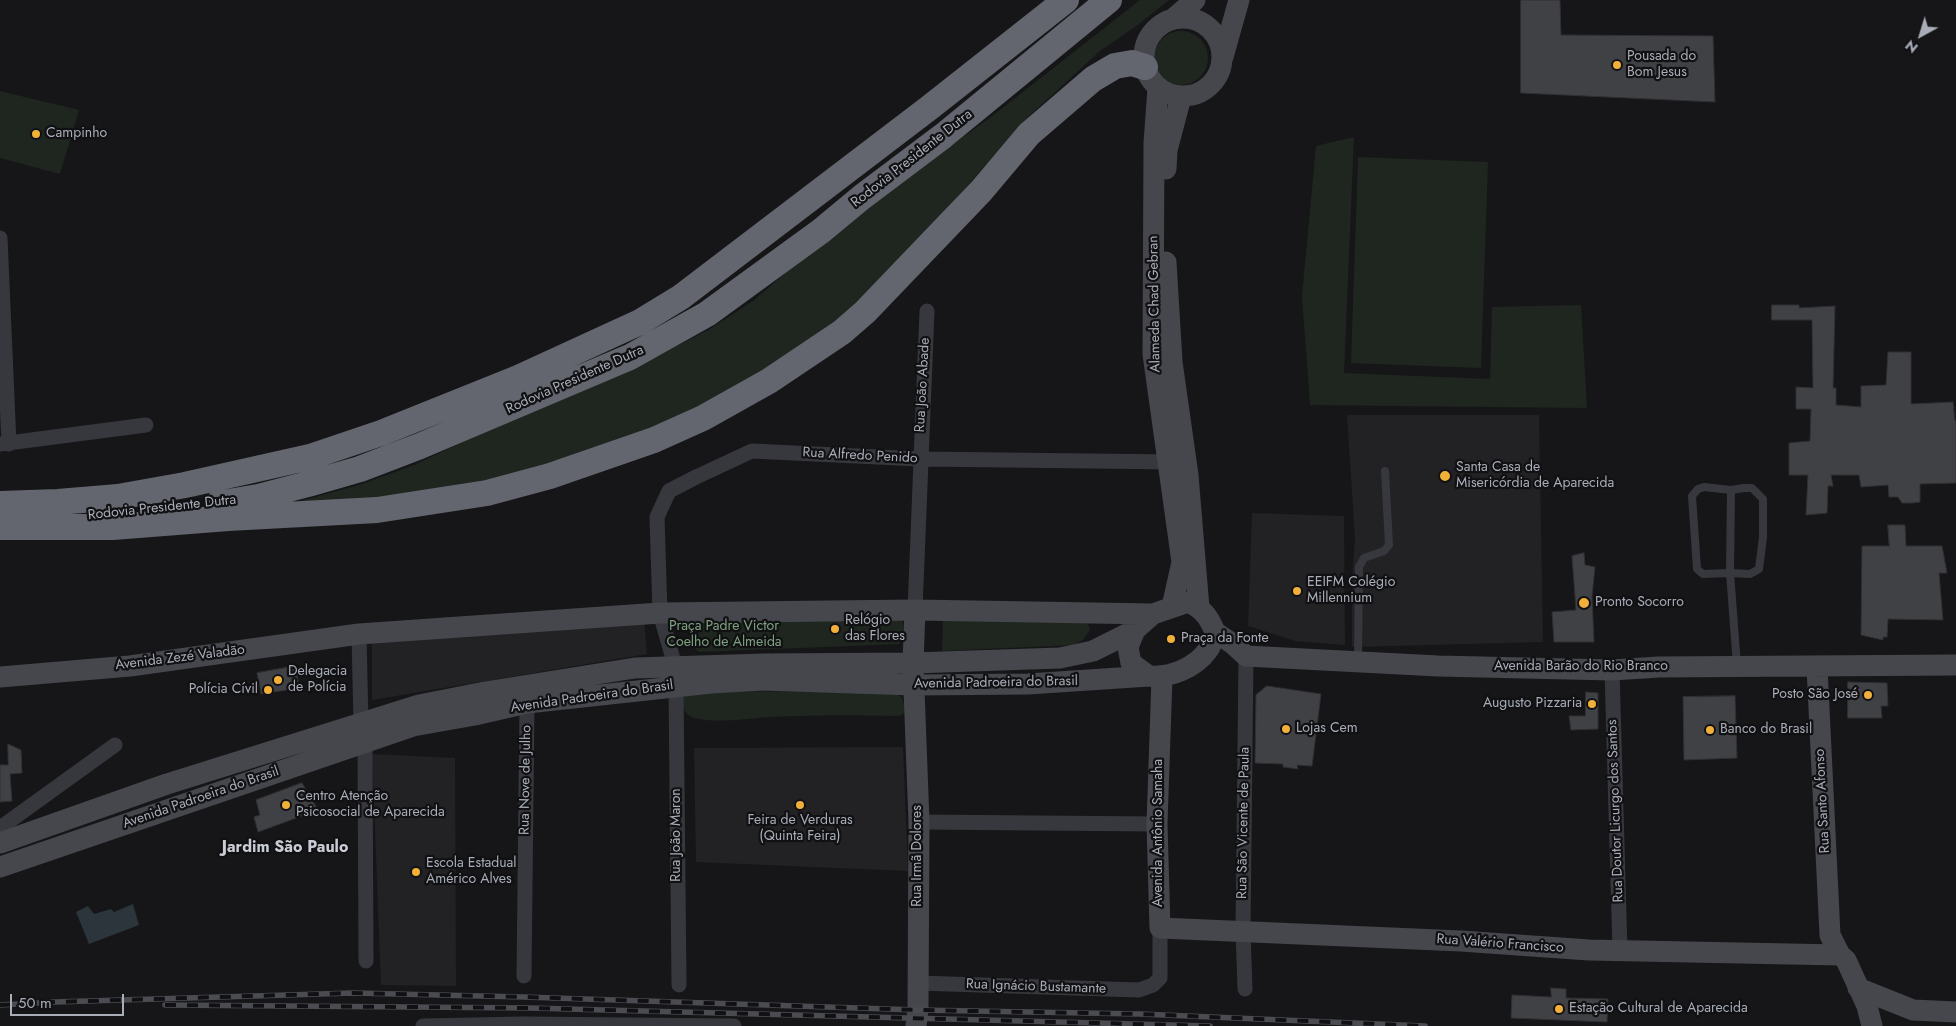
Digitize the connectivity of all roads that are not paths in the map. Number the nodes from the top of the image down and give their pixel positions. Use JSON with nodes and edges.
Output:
{"nodes":[{"id":1,"x":1109,"y":0,"type":"edge"},
{"id":2,"x":1195,"y":0,"type":"edge"},
{"id":3,"x":1239,"y":0,"type":"edge"},
{"id":4,"x":1063,"y":1,"type":"edge"},
{"id":5,"x":1173,"y":19,"type":"junction"},
{"id":6,"x":1222,"y":60,"type":"junction"},
{"id":7,"x":1152,"y":77,"type":"junction"},
{"id":8,"x":1181,"y":97,"type":"junction"},
{"id":9,"x":1160,"y":232,"type":"junction"},
{"id":10,"x":0,"y":238,"type":"edge"},
{"id":11,"x":927,"y":311,"type":"dead end"},
{"id":12,"x":146,"y":425,"type":"dead end"},
{"id":13,"x":4,"y":444,"type":"edge"},
{"id":14,"x":920,"y":459,"type":"junction"},
{"id":15,"x":1177,"y":462,"type":"junction"},
{"id":16,"x":1385,"y":471,"type":"dead end"},
{"id":17,"x":1731,"y":490,"type":"junction"},
{"id":18,"x":0,"y":504,"type":"edge"},
{"id":19,"x":0,"y":523,"type":"edge"},
{"id":20,"x":0,"y":527,"type":"edge"},
{"id":21,"x":1730,"y":573,"type":"junction"},
{"id":22,"x":1199,"y":608,"type":"junction"},
{"id":23,"x":915,"y":610,"type":"junction"},
{"id":24,"x":1162,"y":611,"type":"junction"},
{"id":25,"x":660,"y":613,"type":"junction"},
{"id":26,"x":1135,"y":630,"type":"junction"},
{"id":27,"x":1216,"y":632,"type":"junction"},
{"id":28,"x":359,"y":634,"type":"junction"},
{"id":29,"x":1246,"y":656,"type":"junction"},
{"id":30,"x":913,"y":663,"type":"junction"},
{"id":31,"x":1358,"y":663,"type":"junction"},
{"id":32,"x":1956,"y":665,"type":"edge"},
{"id":33,"x":1737,"y":667,"type":"junction"},
{"id":34,"x":1817,"y":667,"type":"junction"},
{"id":35,"x":1612,"y":670,"type":"junction"},
{"id":36,"x":676,"y":676,"type":"junction"},
{"id":37,"x":0,"y":677,"type":"edge"},
{"id":38,"x":1155,"y":677,"type":"junction"},
{"id":39,"x":914,"y":685,"type":"junction"},
{"id":40,"x":527,"y":703,"type":"junction"},
{"id":41,"x":363,"y":734,"type":"junction"},
{"id":42,"x":114,"y":745,"type":"dead end"},
{"id":43,"x":919,"y":822,"type":"junction"},
{"id":44,"x":1157,"y":824,"type":"junction"},
{"id":45,"x":0,"y":828,"type":"edge"},
{"id":46,"x":0,"y":843,"type":"edge"},
{"id":47,"x":0,"y":867,"type":"edge"},
{"id":48,"x":1160,"y":928,"type":"junction"},
{"id":49,"x":1243,"y":931,"type":"junction"},
{"id":50,"x":1620,"y":951,"type":"junction"},
{"id":51,"x":1830,"y":955,"type":"junction"},
{"id":52,"x":366,"y":961,"type":"dead end"},
{"id":53,"x":524,"y":976,"type":"dead end"},
{"id":54,"x":918,"y":983,"type":"junction"},
{"id":55,"x":678,"y":985,"type":"dead end"},
{"id":56,"x":1153,"y":985,"type":"joint"},
{"id":57,"x":1858,"y":988,"type":"junction"},
{"id":58,"x":1245,"y":989,"type":"dead end"},
{"id":59,"x":1913,"y":1010,"type":"junction"},
{"id":60,"x":1956,"y":1012,"type":"edge"},
{"id":61,"x":523,"y":1025,"type":"edge"},
{"id":62,"x":699,"y":1025,"type":"edge"},
{"id":63,"x":1872,"y":1025,"type":"edge"},
{"id":64,"x":423,"y":1026,"type":"edge"},
{"id":65,"x":734,"y":1026,"type":"edge"},
{"id":66,"x":916,"y":1026,"type":"edge"}],
"edges":[{"from":1,"to":19,"type":"highway","name":"Rodovia Presidente Dutra"},
{"from":2,"to":5,"type":"main road"},
{"from":3,"to":6,"type":"main road"},
{"from":4,"to":18,"type":"highway","name":"Rodovia Presidente Dutra"},
{"from":5,"to":6,"type":"main road"},
{"from":5,"to":7,"type":"main road"},
{"from":6,"to":8,"type":"main road"},
{"from":7,"to":8,"type":"main road"},
{"from":7,"to":9,"type":"main road","name":"Alameda Chad Gebran"},
{"from":7,"to":20,"type":"highway"},
{"from":8,"to":9,"type":"main road","name":"Alameda Chad Gebran"},
{"from":9,"to":15,"type":"main road","name":"Alameda Chad Gebran"},
{"from":10,"to":13,"type":"street"},
{"from":11,"to":14,"type":"street","name":"Rua João Abade"},
{"from":12,"to":13,"type":"street"},
{"from":14,"to":15,"type":"street","name":"Rua Alfredo Penido"},
{"from":14,"to":23,"type":"street","name":"Rua João Abade"},
{"from":14,"to":25,"type":"street","name":"Rua Alfredo Penido"},
{"from":15,"to":22,"type":"main road","name":"Alameda Chad Gebran"},
{"from":15,"to":24,"type":"main road","name":"Alameda Chad Gebran"},
{"from":16,"to":31,"type":"lane"},
{"from":17,"to":21,"type":"lane"},
{"from":17,"to":21,"type":"lane"},
{"from":17,"to":21,"type":"lane"},
{"from":21,"to":33,"type":"lane"},
{"from":22,"to":24,"type":"main road"},
{"from":22,"to":27,"type":"main road"},
{"from":23,"to":24,"type":"main road"},
{"from":23,"to":25,"type":"main road"},
{"from":23,"to":30,"type":"main road","name":"Rua Irmã Dolores"},
{"from":24,"to":26,"type":"main road"},
{"from":25,"to":28,"type":"main road"},
{"from":25,"to":36,"type":"street","name":"Rua João Maron"},
{"from":26,"to":30,"type":"main road","name":"Avenida Padroeira do Brasil"},
{"from":26,"to":38,"type":"main road"},
{"from":27,"to":29,"type":"main road"},
{"from":27,"to":38,"type":"main road"},
{"from":28,"to":37,"type":"main road","name":"Avenida Zezé Valadão"},
{"from":28,"to":41,"type":"street"},
{"from":29,"to":31,"type":"main road","name":"Avenida Barão do Rio Branco"},
{"from":29,"to":49,"type":"street","name":"Rua São Vicente de Paula"},
{"from":30,"to":36,"type":"main road","name":"Avenida Padroeira do Brasil"},
{"from":30,"to":39,"type":"main road","name":"Rua Irmã Dolores"},
{"from":31,"to":35,"type":"main road","name":"Avenida Barão do Rio Branco"},
{"from":32,"to":34,"type":"main road","name":"Avenida Barão do Rio Branco"},
{"from":33,"to":34,"type":"main road","name":"Avenida Barão do Rio Branco"},
{"from":33,"to":35,"type":"main road","name":"Avenida Barão do Rio Branco"},
{"from":34,"to":51,"type":"main road","name":"Rua Santo Afonso"},
{"from":35,"to":50,"type":"street","name":"Rua Doutor Licurgo dos Santos"},
{"from":36,"to":39,"type":"main road","name":"Avenida Padroeira do Brasil"},
{"from":36,"to":40,"type":"main road","name":"Avenida Padroeira do Brasil"},
{"from":36,"to":41,"type":"main road","name":"Avenida Padroeira do Brasil"},
{"from":36,"to":55,"type":"street","name":"Rua João Maron"},
{"from":38,"to":39,"type":"main road","name":"Avenida Padroeira do Brasil"},
{"from":38,"to":44,"type":"main road","name":"Avenida Antônio Samaha"},
{"from":39,"to":43,"type":"main road","name":"Rua Irmã Dolores"},
{"from":40,"to":41,"type":"main road","name":"Avenida Padroeira do Brasil"},
{"from":40,"to":53,"type":"street","name":"Rua Nove de Julho"},
{"from":41,"to":46,"type":"main road","name":"Avenida Padroeira do Brasil"},
{"from":41,"to":47,"type":"main road","name":"Avenida Padroeira do Brasil"},
{"from":41,"to":52,"type":"street"},
{"from":42,"to":45,"type":"street"},
{"from":43,"to":44,"type":"street"},
{"from":43,"to":54,"type":"main road","name":"Rua Irmã Dolores"},
{"from":44,"to":48,"type":"main road","name":"Avenida Antônio Samaha"},
{"from":48,"to":49,"type":"main road","name":"Rua Valério Francisco"},
{"from":48,"to":56,"type":"street","name":"Avenida Antônio Samaha"},
{"from":49,"to":50,"type":"main road","name":"Rua Valério Francisco"},
{"from":49,"to":58,"type":"street","name":"Rua São Vicente de Paula"},
{"from":50,"to":51,"type":"main road","name":"Rua Valério Francisco"},
{"from":51,"to":57,"type":"main road","name":"Rua Santo Afonso"},
{"from":54,"to":56,"type":"street","name":"Rua Ignácio Bustamante"},
{"from":54,"to":66,"type":"main road","name":"Rua Irmã Dolores"},
{"from":57,"to":59,"type":"main road"},
{"from":57,"to":63,"type":"main road","name":"Rua Santo Afonso"},
{"from":59,"to":60,"type":"main road"},
{"from":59,"to":63,"type":"main road","name":"Rua Santo Afonso"},
{"from":61,"to":62,"type":"street"},
{"from":61,"to":64,"type":"street"},
{"from":62,"to":65,"type":"street"}]}
